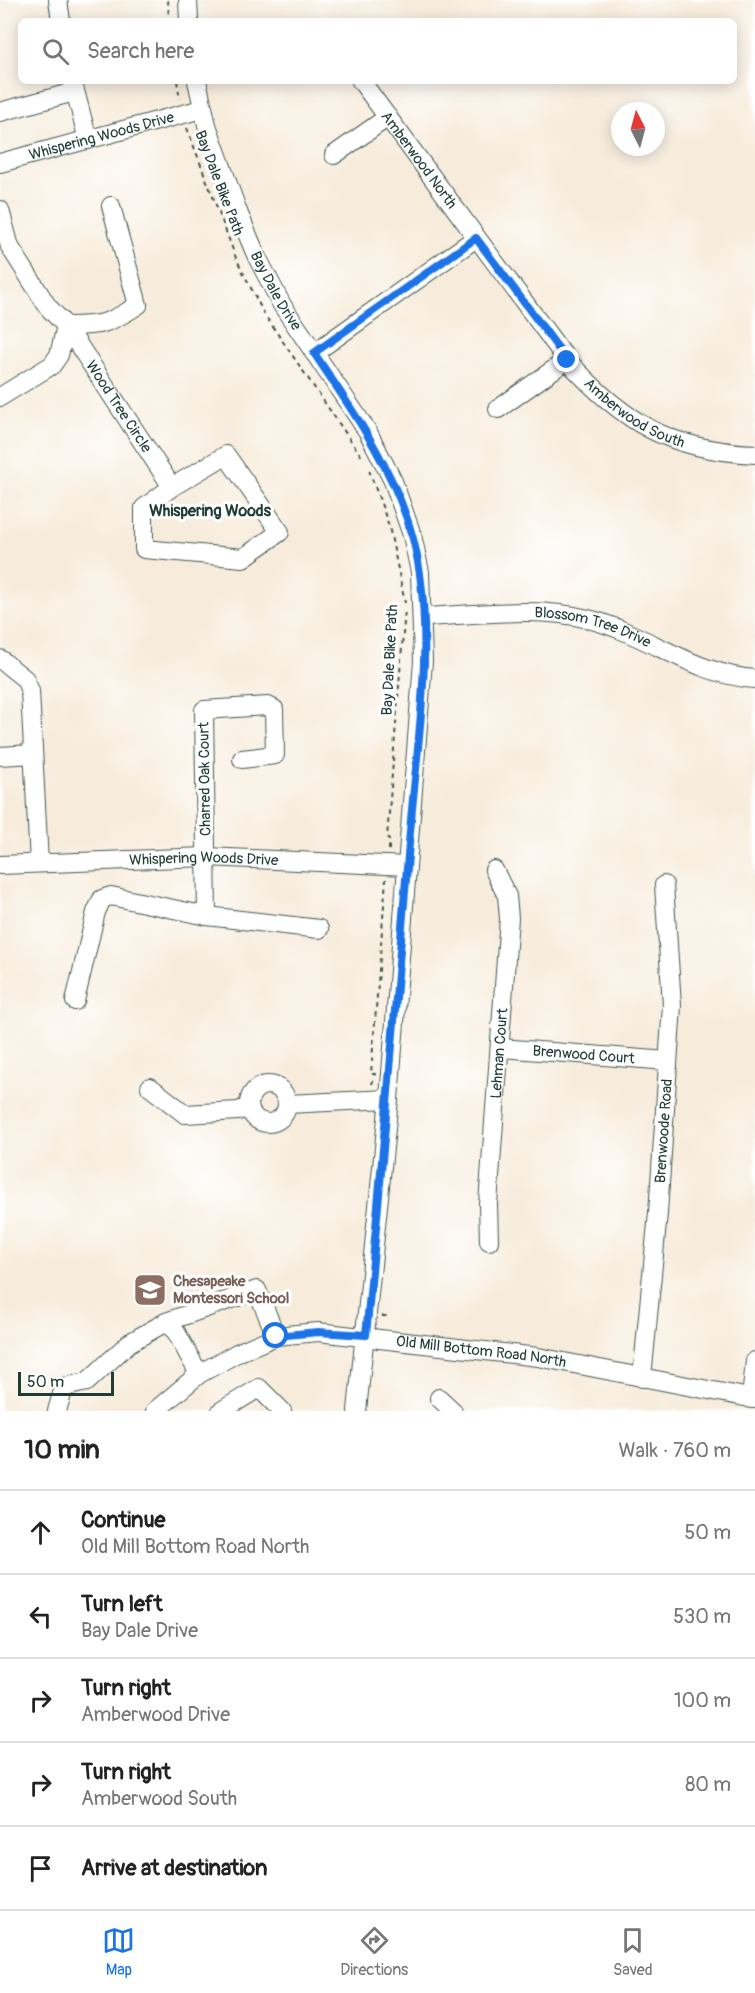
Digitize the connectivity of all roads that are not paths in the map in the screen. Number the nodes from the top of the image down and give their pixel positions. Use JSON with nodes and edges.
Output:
{"nodes":[{"id":1,"x":58,"y":0,"type":"edge"},
{"id":2,"x":188,"y":0,"type":"edge"},
{"id":3,"x":61,"y":18,"type":"edge"},
{"id":4,"x":189,"y":18,"type":"edge"},
{"id":5,"x":197,"y":84,"type":"edge"},
{"id":6,"x":363,"y":84,"type":"edge"},
{"id":7,"x":73,"y":87,"type":"edge"},
{"id":8,"x":202,"y":109,"type":"junction"},
{"id":9,"x":0,"y":112,"type":"edge"},
{"id":10,"x":388,"y":117,"type":"junction"},
{"id":11,"x":88,"y":140,"type":"junction"},
{"id":12,"x":334,"y":155,"type":"dead end"},
{"id":13,"x":0,"y":163,"type":"edge"},
{"id":14,"x":111,"y":206,"type":"dead end"},
{"id":15,"x":0,"y":210,"type":"edge"},
{"id":16,"x":476,"y":238,"type":"junction"},
{"id":17,"x":66,"y":326,"type":"junction"},
{"id":18,"x":314,"y":353,"type":"junction"},
{"id":19,"x":567,"y":360,"type":"junction"},
{"id":20,"x":0,"y":397,"type":"edge"},
{"id":21,"x":498,"y":410,"type":"dead end"},
{"id":22,"x":755,"y":454,"type":"edge"},
{"id":23,"x":172,"y":487,"type":"junction"},
{"id":24,"x":423,"y":617,"type":"junction"},
{"id":25,"x":0,"y":659,"type":"edge"},
{"id":26,"x":755,"y":679,"type":"edge"},
{"id":27,"x":33,"y":754,"type":"junction"},
{"id":28,"x":0,"y":756,"type":"edge"},
{"id":29,"x":242,"y":759,"type":"dead end"},
{"id":30,"x":206,"y":857,"type":"junction"},
{"id":31,"x":39,"y":863,"type":"junction"},
{"id":32,"x":0,"y":865,"type":"edge"},
{"id":33,"x":407,"y":866,"type":"junction"},
{"id":34,"x":494,"y":870,"type":"dead end"},
{"id":35,"x":664,"y":885,"type":"dead end"},
{"id":36,"x":207,"y":916,"type":"junction"},
{"id":37,"x":319,"y":929,"type":"dead end"},
{"id":38,"x":75,"y":1001,"type":"dead end"},
{"id":39,"x":500,"y":1048,"type":"junction"},
{"id":40,"x":668,"y":1061,"type":"junction"},
{"id":41,"x":150,"y":1087,"type":"dead end"},
{"id":42,"x":389,"y":1099,"type":"junction"},
{"id":43,"x":287,"y":1104,"type":"junction"},
{"id":44,"x":249,"y":1107,"type":"junction"},
{"id":45,"x":489,"y":1241,"type":"dead end"},
{"id":46,"x":166,"y":1322,"type":"junction"},
{"id":47,"x":366,"y":1335,"type":"junction"},
{"id":48,"x":276,"y":1336,"type":"junction"},
{"id":49,"x":755,"y":1361,"type":"edge"},
{"id":50,"x":199,"y":1374,"type":"junction"},
{"id":51,"x":642,"y":1378,"type":"junction"},
{"id":52,"x":439,"y":1398,"type":"dead end"},
{"id":53,"x":753,"y":1399,"type":"edge"},
{"id":54,"x":57,"y":1411,"type":"edge"},
{"id":55,"x":154,"y":1411,"type":"edge"},
{"id":56,"x":221,"y":1411,"type":"edge"},
{"id":57,"x":282,"y":1411,"type":"edge"},
{"id":58,"x":357,"y":1411,"type":"edge"},
{"id":59,"x":453,"y":1411,"type":"edge"}],
"edges":[{"from":1,"to":3,"type":"street"},
{"from":2,"to":4,"type":"street"},
{"from":5,"to":8,"type":"street","name":"Bay Dale Drive"},
{"from":6,"to":10,"type":"street","name":"Amberwood North"},
{"from":7,"to":9,"type":"street"},
{"from":7,"to":11,"type":"street"},
{"from":8,"to":11,"type":"street","name":"Whispering Woods Drive"},
{"from":8,"to":18,"type":"street","name":"Bay Dale Drive"},
{"from":10,"to":12,"type":"street"},
{"from":10,"to":16,"type":"street","name":"Amberwood North"},
{"from":11,"to":13,"type":"street","name":"Whispering Woods Drive"},
{"from":14,"to":17,"type":"street"},
{"from":15,"to":17,"type":"street","name":"Wood Tree Circle"},
{"from":16,"to":18,"type":"street"},
{"from":16,"to":19,"type":"street","name":"Amberwood South"},
{"from":17,"to":20,"type":"street"},
{"from":17,"to":23,"type":"street","name":"Wood Tree Circle"},
{"from":18,"to":24,"type":"street","name":"Bay Dale Drive"},
{"from":19,"to":21,"type":"street"},
{"from":19,"to":22,"type":"street","name":"Amberwood South"},
{"from":23,"to":23,"type":"street"},
{"from":24,"to":26,"type":"street","name":"Blossom Tree Drive"},
{"from":24,"to":33,"type":"street","name":"Bay Dale Drive"},
{"from":25,"to":27,"type":"street"},
{"from":27,"to":28,"type":"street"},
{"from":27,"to":31,"type":"street"},
{"from":29,"to":30,"type":"street","name":"Charred Oak Court"},
{"from":30,"to":31,"type":"street","name":"Whispering Woods Drive"},
{"from":30,"to":33,"type":"street","name":"Whispering Woods Drive"},
{"from":30,"to":36,"type":"street"},
{"from":31,"to":32,"type":"street","name":"Whispering Woods Drive"},
{"from":33,"to":42,"type":"street","name":"Bay Dale Drive"},
{"from":34,"to":39,"type":"street","name":"Lehman Court"},
{"from":35,"to":40,"type":"street","name":"Brenwoode Road"},
{"from":36,"to":37,"type":"street"},
{"from":36,"to":38,"type":"street"},
{"from":39,"to":40,"type":"street","name":"Brenwood Court"},
{"from":39,"to":45,"type":"street","name":"Lehman Court"},
{"from":40,"to":51,"type":"street","name":"Brenwoode Road"},
{"from":41,"to":44,"type":"street"},
{"from":42,"to":43,"type":"street"},
{"from":42,"to":47,"type":"street","name":"Bay Dale Drive"},
{"from":43,"to":44,"type":"street"},
{"from":43,"to":44,"type":"street"},
{"from":46,"to":48,"type":"street"},
{"from":46,"to":50,"type":"street"},
{"from":46,"to":54,"type":"street"},
{"from":47,"to":48,"type":"street","name":"Old Mill Bottom Road North"},
{"from":47,"to":51,"type":"street","name":"Old Mill Bottom Road North"},
{"from":47,"to":58,"type":"street","name":"Bay Dale Drive"},
{"from":48,"to":50,"type":"street","name":"Old Mill Bottom Road North"},
{"from":49,"to":53,"type":"street"},
{"from":50,"to":55,"type":"street","name":"Old Mill Bottom Road North"},
{"from":51,"to":53,"type":"street","name":"Old Mill Bottom Road North"},
{"from":52,"to":59,"type":"street"},
{"from":56,"to":57,"type":"street"}]}
